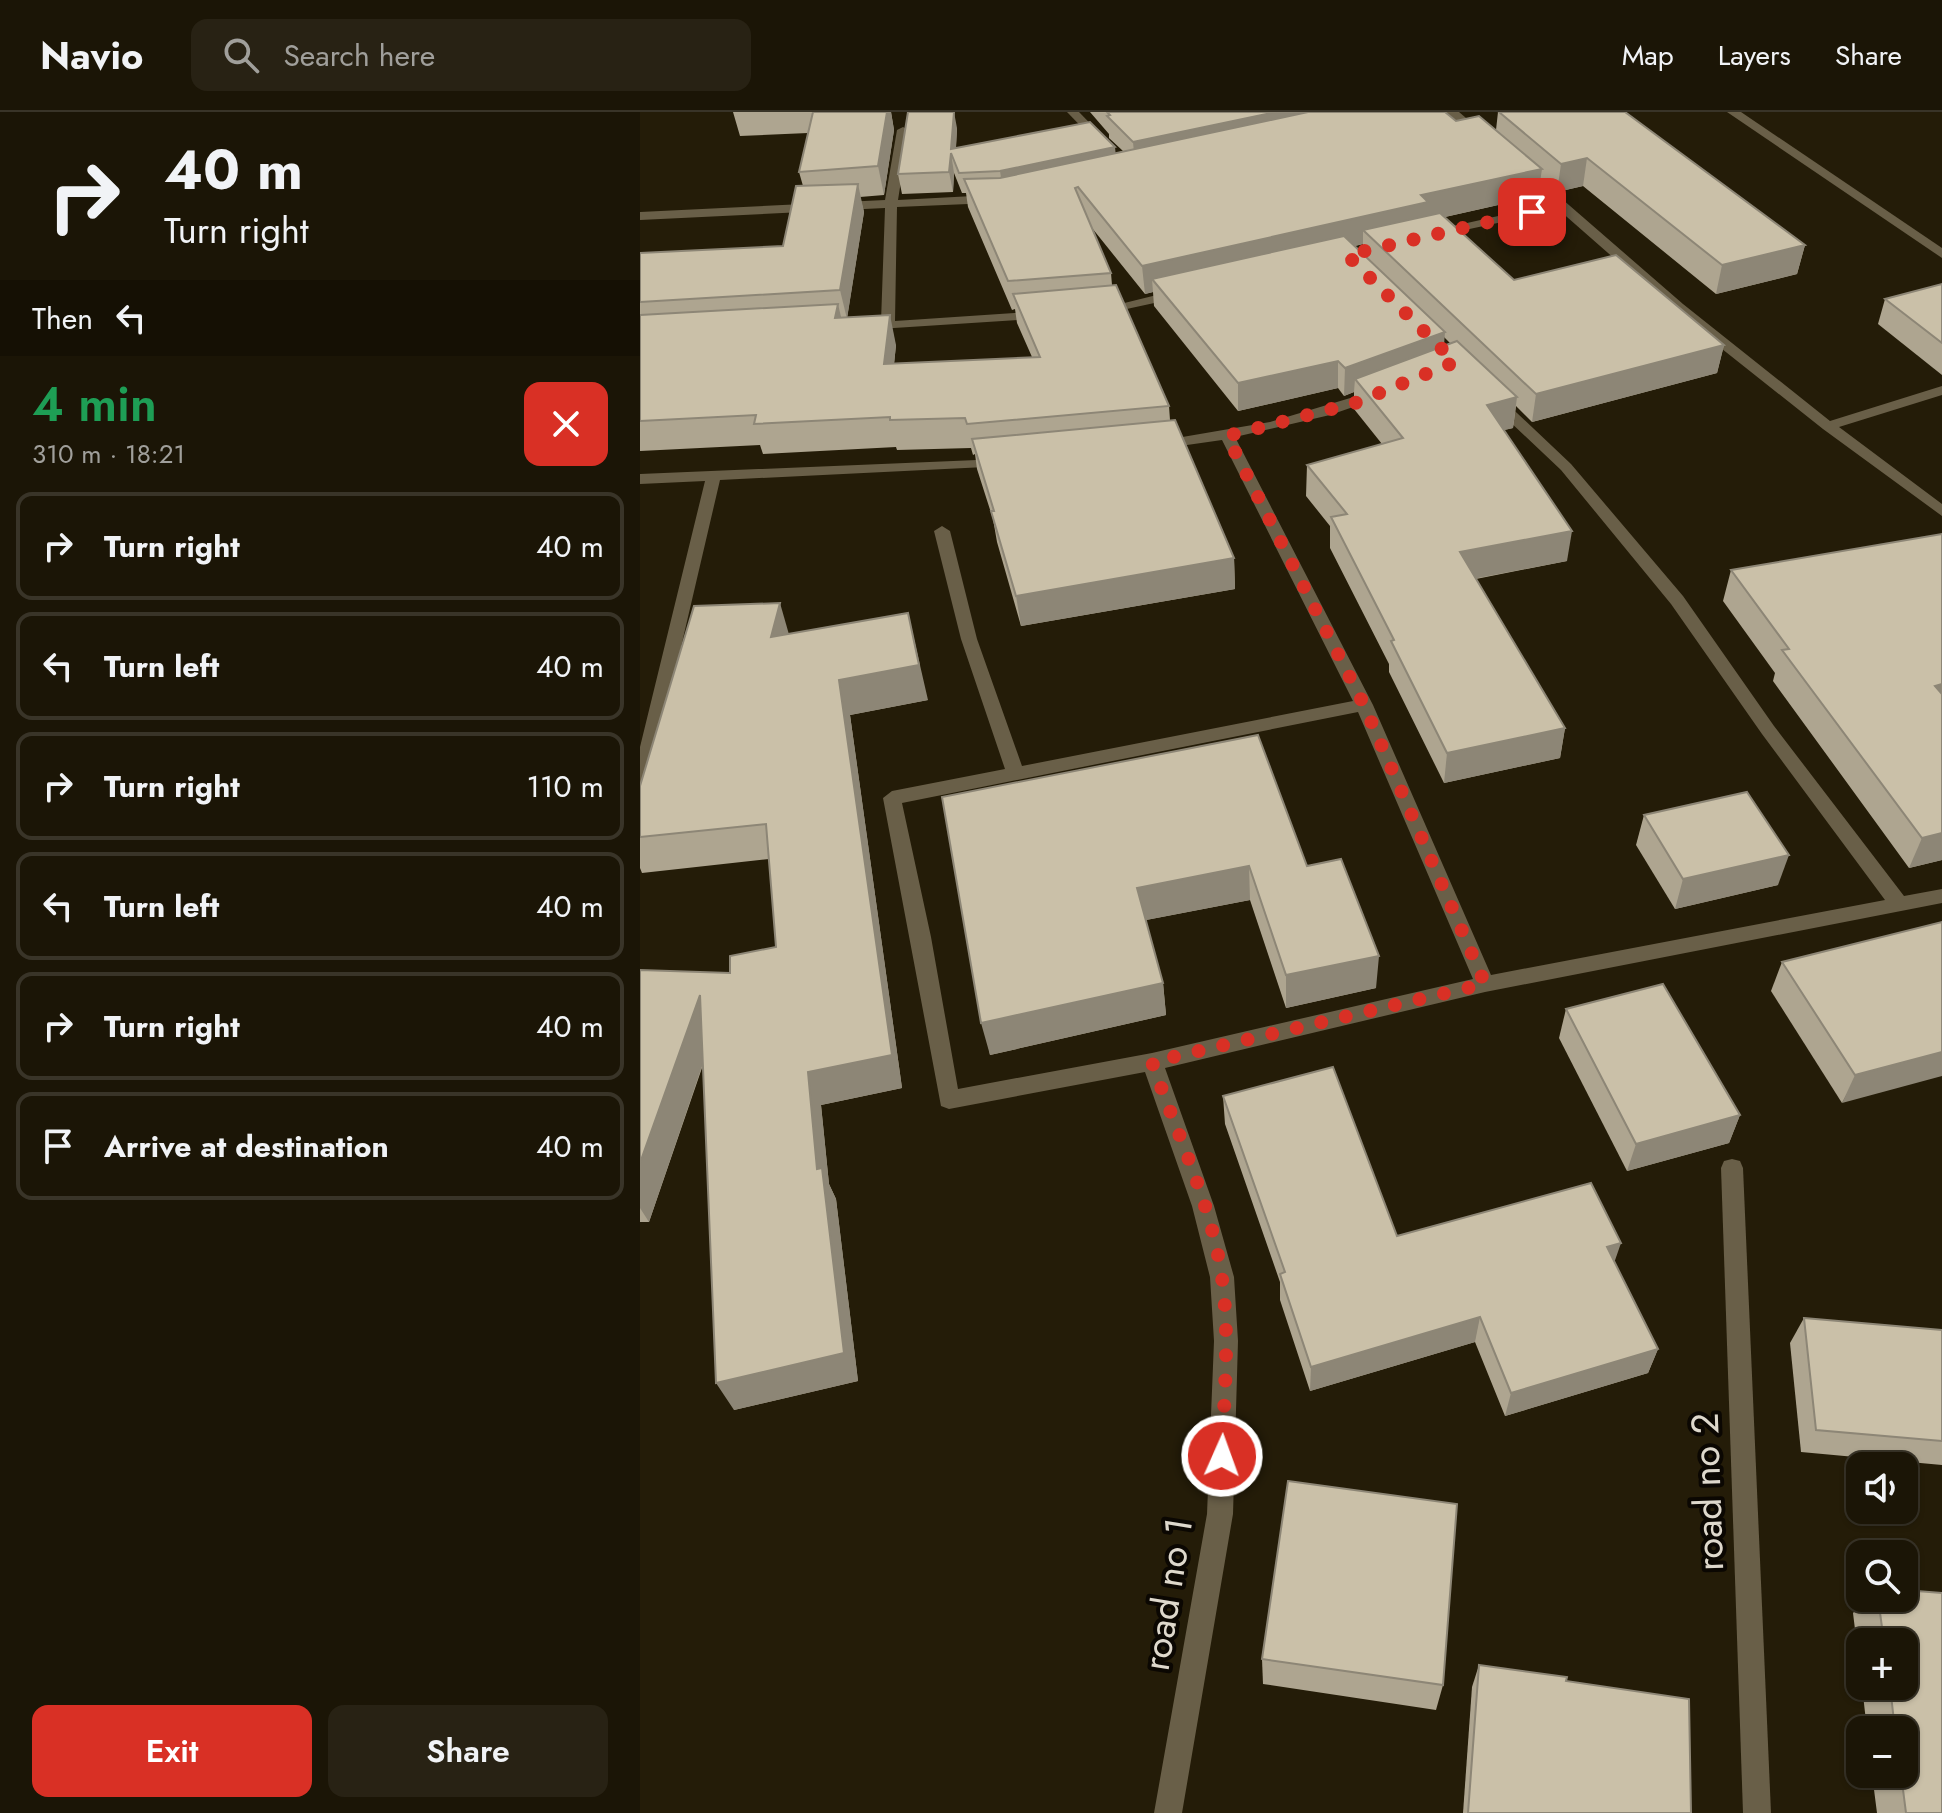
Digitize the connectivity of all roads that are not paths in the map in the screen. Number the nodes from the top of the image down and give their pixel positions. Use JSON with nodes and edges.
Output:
{"nodes":[{"id":1,"x":1073,"y":112,"type":"edge"},
{"id":2,"x":1452,"y":112,"type":"edge"},
{"id":3,"x":1733,"y":112,"type":"edge"},
{"id":4,"x":903,"y":130,"type":"edge"},
{"id":5,"x":1112,"y":151,"type":"edge"},
{"id":6,"x":1003,"y":198,"type":"edge"},
{"id":7,"x":891,"y":204,"type":"junction"},
{"id":8,"x":1563,"y":205,"type":"junction"},
{"id":9,"x":640,"y":216,"type":"edge"},
{"id":10,"x":1424,"y":237,"type":"edge"},
{"id":11,"x":1942,"y":254,"type":"edge"},
{"id":12,"x":1194,"y":290,"type":"edge"},
{"id":13,"x":1087,"y":312,"type":"edge"},
{"id":14,"x":1056,"y":314,"type":"edge"},
{"id":15,"x":888,"y":326,"type":"junction"},
{"id":16,"x":857,"y":328,"type":"edge"},
{"id":17,"x":1477,"y":383,"type":"edge"},
{"id":18,"x":1398,"y":385,"type":"edge"},
{"id":19,"x":1942,"y":390,"type":"edge"},
{"id":20,"x":1828,"y":426,"type":"junction"},
{"id":21,"x":1227,"y":436,"type":"junction"},
{"id":22,"x":1135,"y":448,"type":"edge"},
{"id":23,"x":1013,"y":462,"type":"edge"},
{"id":24,"x":714,"y":475,"type":"junction"},
{"id":25,"x":640,"y":479,"type":"edge"},
{"id":26,"x":1942,"y":511,"type":"edge"},
{"id":27,"x":942,"y":531,"type":"dead end"},
{"id":28,"x":1364,"y":705,"type":"junction"},
{"id":29,"x":1015,"y":773,"type":"junction"},
{"id":30,"x":640,"y":784,"type":"edge"},
{"id":31,"x":1942,"y":896,"type":"edge"},
{"id":32,"x":1901,"y":906,"type":"junction"},
{"id":33,"x":1485,"y":984,"type":"junction"},
{"id":34,"x":1152,"y":1062,"type":"junction"},
{"id":35,"x":1732,"y":1168,"type":"dead end"},
{"id":36,"x":1168,"y":1813,"type":"edge"},
{"id":37,"x":1757,"y":1813,"type":"edge"}],
"edges":[{"from":1,"to":5,"type":"street"},
{"from":2,"to":8,"type":"street"},
{"from":3,"to":11,"type":"street"},
{"from":4,"to":7,"type":"street"},
{"from":6,"to":7,"type":"street"},
{"from":7,"to":9,"type":"street"},
{"from":7,"to":15,"type":"street"},
{"from":8,"to":10,"type":"street"},
{"from":8,"to":20,"type":"street"},
{"from":12,"to":13,"type":"street"},
{"from":14,"to":15,"type":"street"},
{"from":15,"to":16,"type":"street"},
{"from":17,"to":32,"type":"street"},
{"from":18,"to":21,"type":"street"},
{"from":19,"to":20,"type":"street"},
{"from":20,"to":26,"type":"street"},
{"from":21,"to":22,"type":"street"},
{"from":21,"to":28,"type":"street"},
{"from":23,"to":24,"type":"street"},
{"from":24,"to":25,"type":"street"},
{"from":24,"to":30,"type":"street"},
{"from":27,"to":29,"type":"street"},
{"from":28,"to":29,"type":"street"},
{"from":28,"to":33,"type":"street"},
{"from":29,"to":34,"type":"street"},
{"from":31,"to":32,"type":"street"},
{"from":32,"to":33,"type":"street"},
{"from":33,"to":34,"type":"street"},
{"from":34,"to":36,"type":"street","name":"road no 1"},
{"from":35,"to":37,"type":"street","name":"road no 2"}]}
